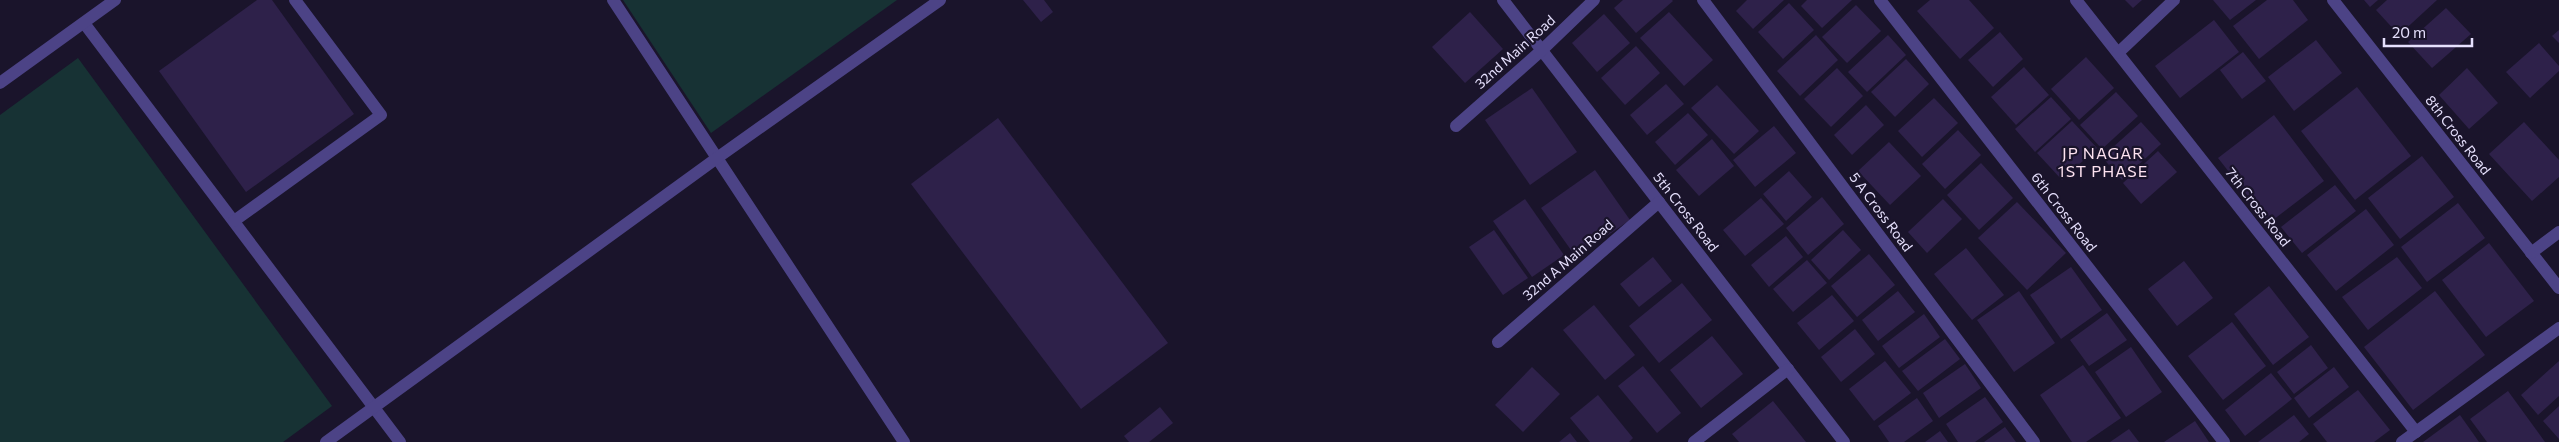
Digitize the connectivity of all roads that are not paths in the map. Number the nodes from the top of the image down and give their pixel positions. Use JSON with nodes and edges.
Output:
{"nodes":[{"id":1,"x":115,"y":0,"type":"edge"},
{"id":2,"x":295,"y":0,"type":"edge"},
{"id":3,"x":613,"y":0,"type":"edge"},
{"id":4,"x":940,"y":0,"type":"edge"},
{"id":5,"x":1503,"y":0,"type":"edge"},
{"id":6,"x":1594,"y":0,"type":"edge"},
{"id":7,"x":1703,"y":0,"type":"edge"},
{"id":8,"x":1880,"y":0,"type":"edge"},
{"id":9,"x":2076,"y":0,"type":"edge"},
{"id":10,"x":2174,"y":0,"type":"edge"},
{"id":11,"x":2333,"y":0,"type":"edge"},
{"id":12,"x":84,"y":23,"type":"junction"},
{"id":13,"x":1542,"y":50,"type":"junction"},
{"id":14,"x":2118,"y":54,"type":"junction"},
{"id":15,"x":0,"y":83,"type":"edge"},
{"id":16,"x":1456,"y":126,"type":"dead end"},
{"id":17,"x":717,"y":158,"type":"junction"},
{"id":18,"x":1659,"y":202,"type":"junction"},
{"id":19,"x":234,"y":221,"type":"junction"},
{"id":20,"x":2559,"y":232,"type":"edge"},
{"id":21,"x":2531,"y":252,"type":"junction"},
{"id":22,"x":2559,"y":288,"type":"edge"},
{"id":23,"x":2559,"y":328,"type":"edge"},
{"id":24,"x":1498,"y":342,"type":"dead end"},
{"id":25,"x":1788,"y":368,"type":"junction"},
{"id":26,"x":373,"y":409,"type":"junction"},
{"id":27,"x":2416,"y":432,"type":"junction"},
{"id":28,"x":326,"y":442,"type":"edge"},
{"id":29,"x":400,"y":442,"type":"edge"},
{"id":30,"x":904,"y":442,"type":"edge"},
{"id":31,"x":1694,"y":442,"type":"edge"},
{"id":32,"x":1844,"y":442,"type":"edge"},
{"id":33,"x":2034,"y":442,"type":"edge"},
{"id":34,"x":2224,"y":442,"type":"edge"},
{"id":35,"x":2402,"y":442,"type":"edge"}],
"edges":[{"from":1,"to":12,"type":"street"},
{"from":2,"to":19,"type":"street"},
{"from":3,"to":17,"type":"street"},
{"from":4,"to":17,"type":"street"},
{"from":5,"to":13,"type":"street","name":"5th Cross Road"},
{"from":6,"to":13,"type":"street","name":"32nd Main Road"},
{"from":7,"to":33,"type":"street","name":"5 A Cross Road"},
{"from":8,"to":34,"type":"street","name":"6th Cross Road"},
{"from":9,"to":14,"type":"street","name":"7th Cross Road"},
{"from":10,"to":14,"type":"street"},
{"from":11,"to":21,"type":"street","name":"8th Cross Road"},
{"from":12,"to":15,"type":"street"},
{"from":12,"to":19,"type":"street"},
{"from":13,"to":16,"type":"street","name":"32nd Main Road"},
{"from":13,"to":18,"type":"street","name":"5th Cross Road"},
{"from":14,"to":27,"type":"street","name":"7th Cross Road"},
{"from":17,"to":26,"type":"street"},
{"from":17,"to":30,"type":"street"},
{"from":18,"to":24,"type":"street","name":"32nd A Main Road"},
{"from":18,"to":25,"type":"street","name":"5th Cross Road"},
{"from":19,"to":26,"type":"street"},
{"from":20,"to":21,"type":"street"},
{"from":21,"to":22,"type":"street","name":"8th Cross Road"},
{"from":23,"to":27,"type":"street"},
{"from":25,"to":31,"type":"street"},
{"from":25,"to":32,"type":"street","name":"5th Cross Road"},
{"from":26,"to":28,"type":"street"},
{"from":26,"to":29,"type":"street"},
{"from":27,"to":35,"type":"street"}]}
